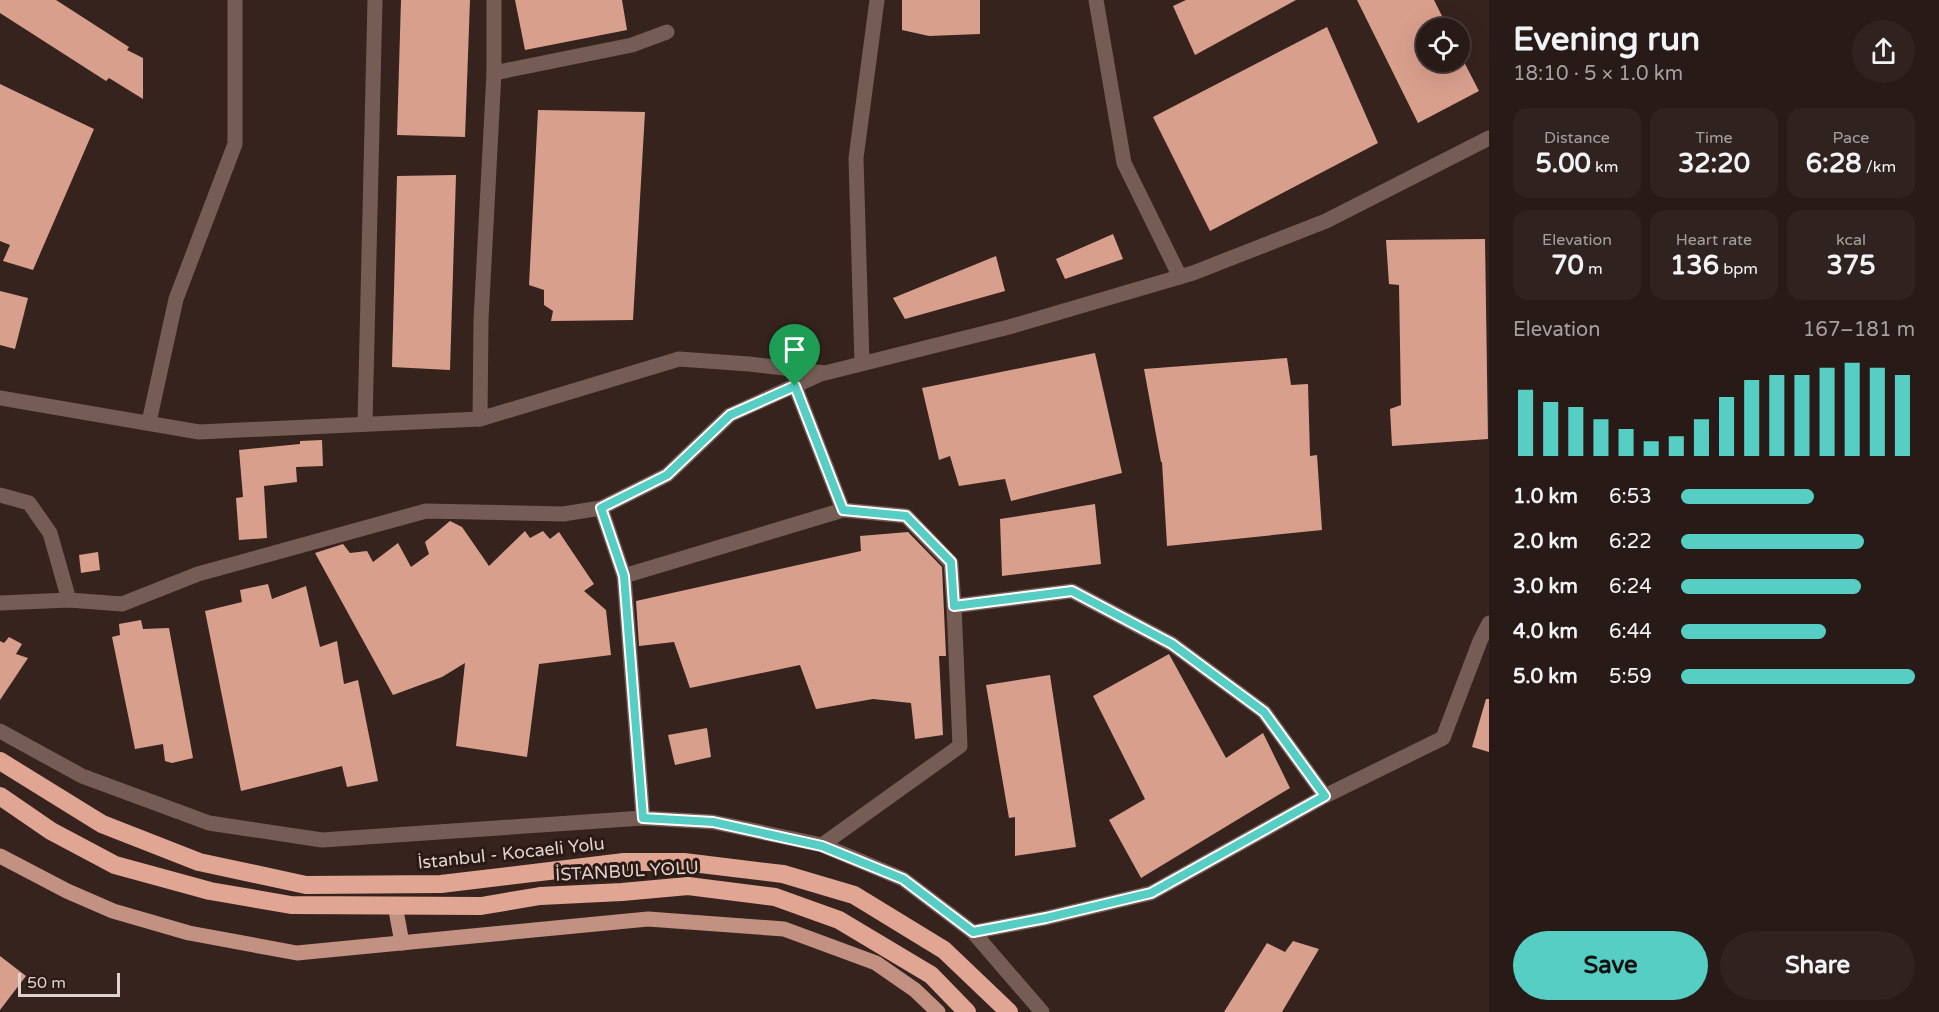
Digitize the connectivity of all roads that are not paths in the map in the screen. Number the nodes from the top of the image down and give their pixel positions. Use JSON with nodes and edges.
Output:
{"nodes":[{"id":1,"x":235,"y":0,"type":"edge"},
{"id":2,"x":375,"y":0,"type":"edge"},
{"id":3,"x":494,"y":0,"type":"edge"},
{"id":4,"x":877,"y":0,"type":"edge"},
{"id":5,"x":1096,"y":0,"type":"edge"},
{"id":6,"x":667,"y":32,"type":"dead end"},
{"id":7,"x":494,"y":72,"type":"junction"},
{"id":8,"x":1489,"y":138,"type":"edge"},
{"id":9,"x":1180,"y":277,"type":"junction"},
{"id":10,"x":862,"y":363,"type":"junction"},
{"id":11,"x":825,"y":372,"type":"junction"},
{"id":12,"x":795,"y":386,"type":"junction"},
{"id":13,"x":0,"y":398,"type":"edge"},
{"id":14,"x":480,"y":419,"type":"junction"},
{"id":15,"x":149,"y":422,"type":"junction"},
{"id":16,"x":365,"y":423,"type":"junction"},
{"id":17,"x":0,"y":495,"type":"edge"},
{"id":18,"x":601,"y":508,"type":"junction"},
{"id":19,"x":843,"y":510,"type":"junction"},
{"id":20,"x":624,"y":576,"type":"junction"},
{"id":21,"x":69,"y":600,"type":"junction"},
{"id":22,"x":0,"y":603,"type":"edge"},
{"id":23,"x":954,"y":606,"type":"junction"},
{"id":24,"x":1489,"y":623,"type":"edge"},
{"id":25,"x":0,"y":731,"type":"edge"},
{"id":26,"x":0,"y":761,"type":"edge"},
{"id":27,"x":0,"y":796,"type":"edge"},
{"id":28,"x":1325,"y":796,"type":"junction"},
{"id":29,"x":643,"y":818,"type":"junction"},
{"id":30,"x":822,"y":846,"type":"junction"},
{"id":31,"x":0,"y":856,"type":"edge"},
{"id":32,"x":395,"y":905,"type":"junction"},
{"id":33,"x":973,"y":932,"type":"junction"},
{"id":34,"x":402,"y":943,"type":"junction"},
{"id":35,"x":938,"y":1012,"type":"edge"},
{"id":36,"x":967,"y":1012,"type":"edge"},
{"id":37,"x":1009,"y":1012,"type":"edge"},
{"id":38,"x":1042,"y":1012,"type":"edge"}],
"edges":[{"from":1,"to":15,"type":"street"},
{"from":2,"to":16,"type":"street"},
{"from":3,"to":7,"type":"street"},
{"from":4,"to":10,"type":"street"},
{"from":5,"to":9,"type":"street"},
{"from":6,"to":7,"type":"street"},
{"from":7,"to":14,"type":"street"},
{"from":8,"to":9,"type":"street"},
{"from":9,"to":10,"type":"street"},
{"from":10,"to":11,"type":"street"},
{"from":11,"to":12,"type":"street"},
{"from":11,"to":14,"type":"street"},
{"from":12,"to":18,"type":"street"},
{"from":12,"to":19,"type":"street"},
{"from":13,"to":15,"type":"street"},
{"from":14,"to":16,"type":"street"},
{"from":15,"to":16,"type":"street"},
{"from":17,"to":21,"type":"street"},
{"from":18,"to":20,"type":"street"},
{"from":18,"to":21,"type":"street"},
{"from":19,"to":20,"type":"street"},
{"from":19,"to":23,"type":"street"},
{"from":20,"to":29,"type":"street"},
{"from":21,"to":22,"type":"street"},
{"from":23,"to":28,"type":"street"},
{"from":23,"to":30,"type":"street"},
{"from":24,"to":28,"type":"street"},
{"from":25,"to":29,"type":"street"},
{"from":26,"to":37,"type":"highway","name":"İstanbul - Kocaeli Yolu"},
{"from":27,"to":32,"type":"highway","name":"İSTANBUL YOLU"},
{"from":28,"to":33,"type":"street"},
{"from":29,"to":30,"type":"street"},
{"from":30,"to":33,"type":"street"},
{"from":31,"to":34,"type":"main road"},
{"from":32,"to":34,"type":"main road"},
{"from":32,"to":36,"type":"highway","name":"İSTANBUL YOLU"},
{"from":33,"to":38,"type":"street"},
{"from":34,"to":35,"type":"main road"}]}
